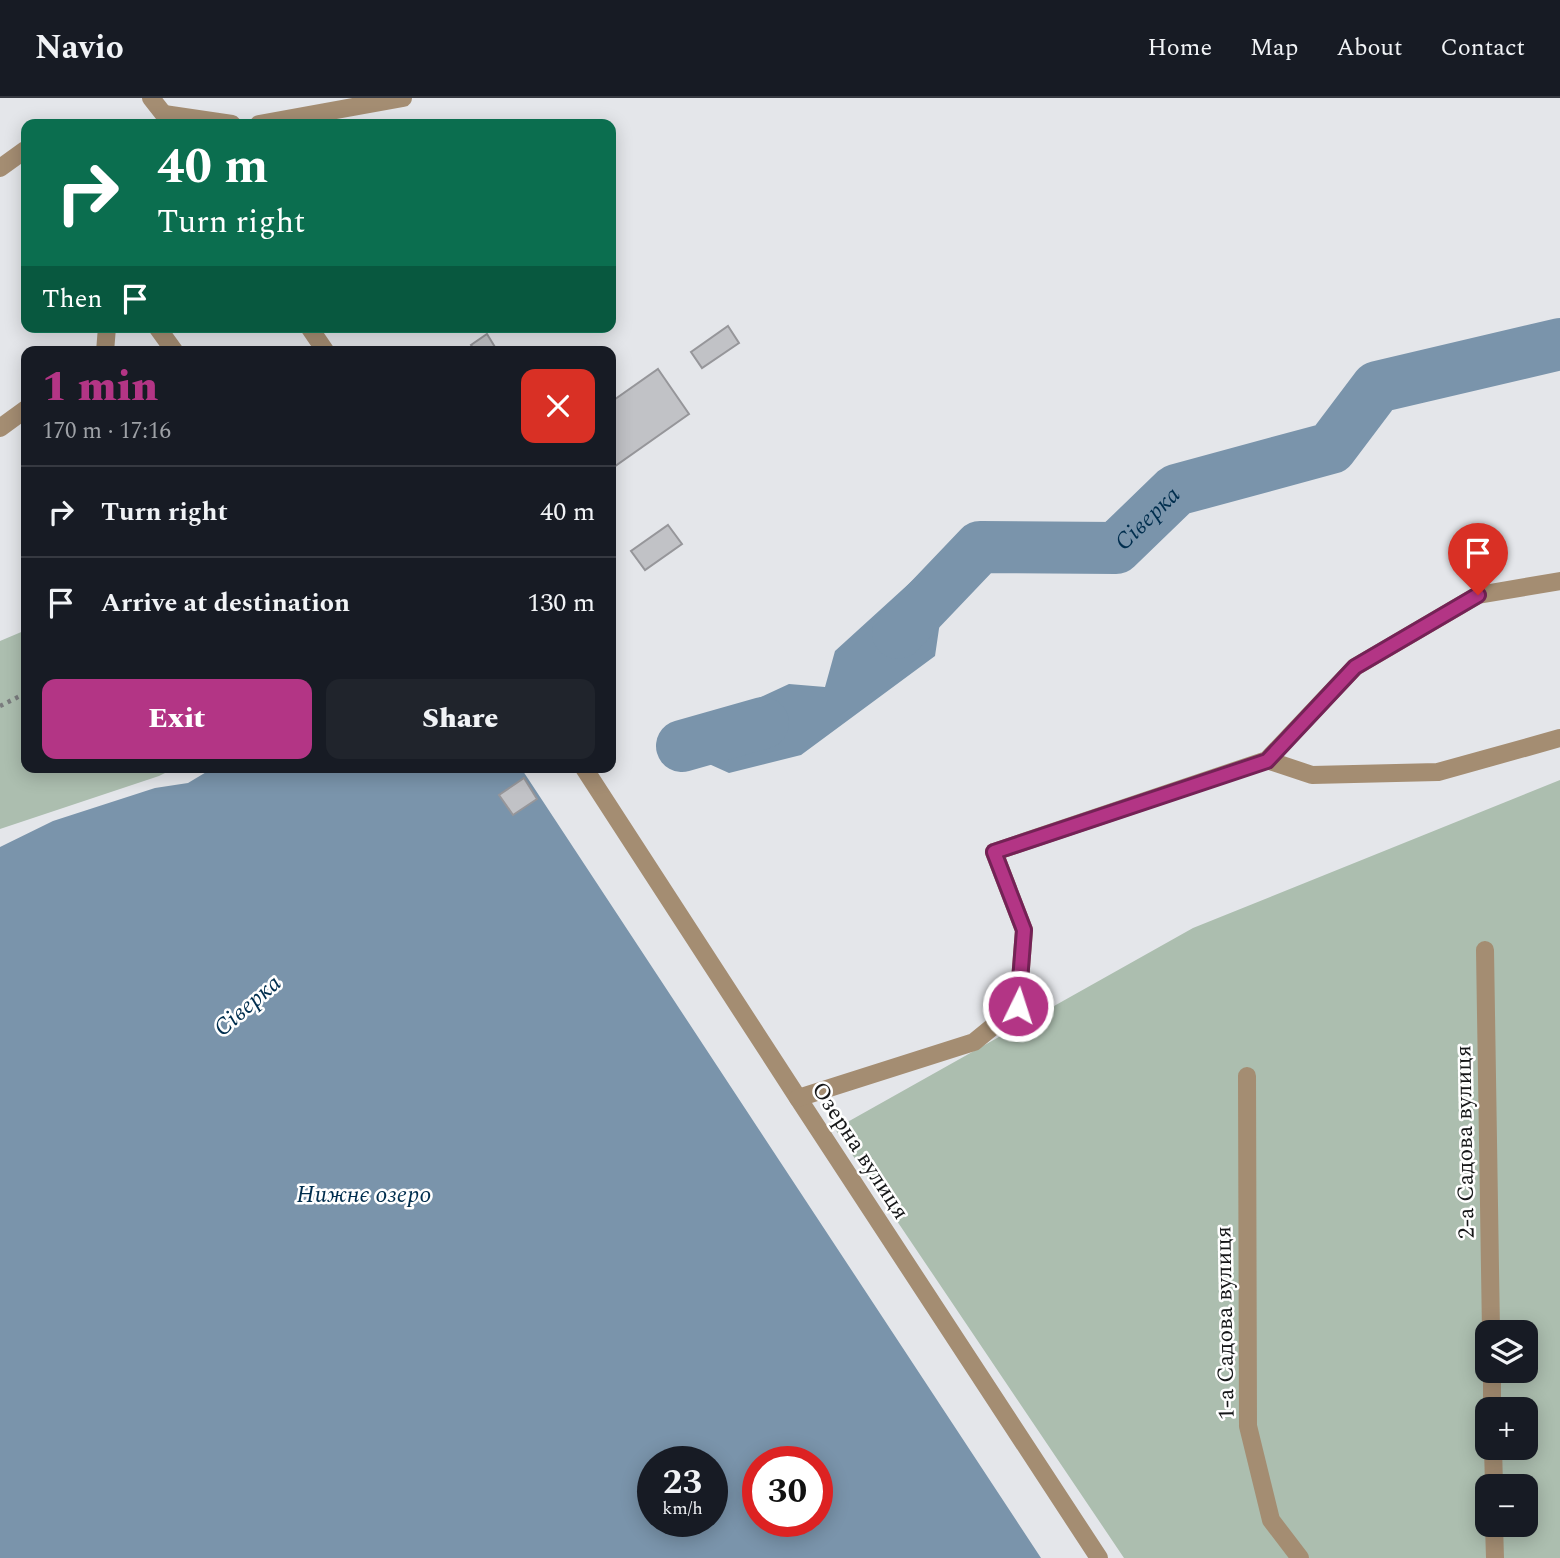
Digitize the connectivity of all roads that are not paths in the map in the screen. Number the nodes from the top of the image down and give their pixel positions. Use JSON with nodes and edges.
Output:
{"nodes":[{"id":1,"x":151,"y":98,"type":"edge"},
{"id":2,"x":403,"y":98,"type":"edge"},
{"id":3,"x":167,"y":119,"type":"edge"},
{"id":4,"x":286,"y":119,"type":"edge"},
{"id":5,"x":21,"y":153,"type":"edge"},
{"id":6,"x":0,"y":168,"type":"edge"},
{"id":7,"x":21,"y":413,"type":"edge"},
{"id":8,"x":0,"y":428,"type":"edge"},
{"id":9,"x":1560,"y":582,"type":"edge"},
{"id":10,"x":1560,"y":738,"type":"edge"},
{"id":11,"x":1267,"y":761,"type":"junction"},
{"id":12,"x":587,"y":773,"type":"edge"},
{"id":13,"x":1485,"y":950,"type":"dead end"},
{"id":14,"x":1247,"y":1076,"type":"dead end"},
{"id":15,"x":798,"y":1098,"type":"junction"},
{"id":16,"x":1491,"y":1320,"type":"edge"},
{"id":17,"x":1494,"y":1537,"type":"edge"},
{"id":18,"x":1099,"y":1558,"type":"edge"},
{"id":19,"x":1300,"y":1558,"type":"edge"},
{"id":20,"x":1495,"y":1558,"type":"edge"}],
"edges":[{"from":1,"to":3,"type":"street"},
{"from":2,"to":4,"type":"street"},
{"from":5,"to":6,"type":"street"},
{"from":7,"to":8,"type":"street"},
{"from":9,"to":11,"type":"street"},
{"from":10,"to":11,"type":"street"},
{"from":11,"to":15,"type":"street"},
{"from":12,"to":15,"type":"street","name":"Озерна вулиця"},
{"from":13,"to":16,"type":"street","name":"2-а Садова вулиця"},
{"from":14,"to":19,"type":"street","name":"1-а Садова вулиця"},
{"from":15,"to":18,"type":"street","name":"Озерна вулиця"},
{"from":17,"to":20,"type":"street"}]}
